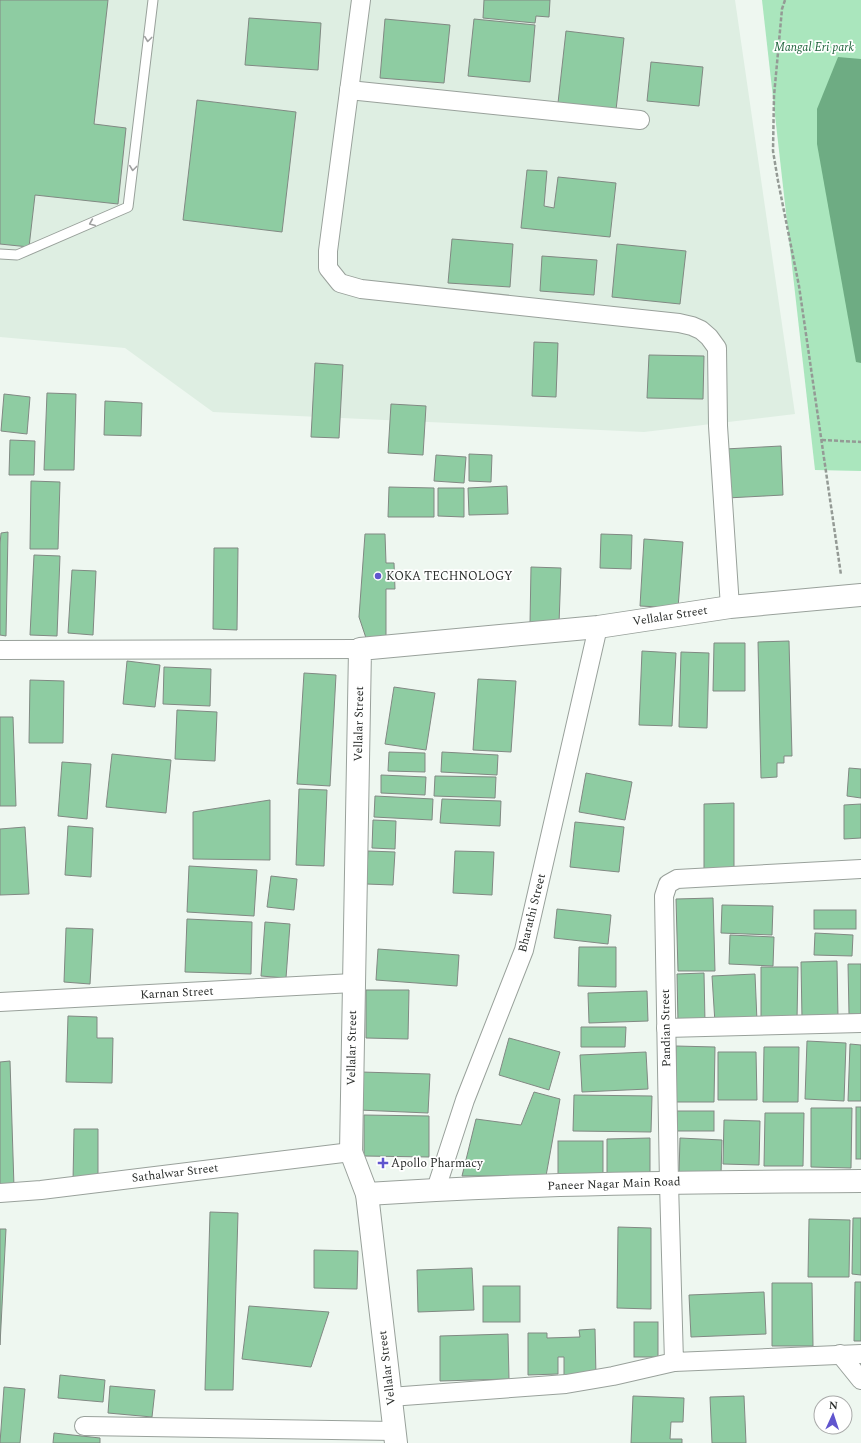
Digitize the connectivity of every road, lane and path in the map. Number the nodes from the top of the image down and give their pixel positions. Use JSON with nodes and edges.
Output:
{"nodes":[{"id":1,"x":153,"y":0,"type":"edge"},
{"id":2,"x":360,"y":0,"type":"edge"},
{"id":3,"x":785,"y":0,"type":"edge"},
{"id":4,"x":349,"y":90,"type":"junction"},
{"id":5,"x":640,"y":120,"type":"dead end"},
{"id":6,"x":0,"y":254,"type":"edge"},
{"id":7,"x":822,"y":440,"type":"junction"},
{"id":8,"x":861,"y":442,"type":"edge"},
{"id":9,"x":853,"y":595,"type":"edge"},
{"id":10,"x":730,"y":607,"type":"junction"},
{"id":11,"x":598,"y":627,"type":"junction"},
{"id":12,"x":360,"y":649,"type":"junction"},
{"id":13,"x":0,"y":650,"type":"edge"},
{"id":14,"x":861,"y":869,"type":"edge"},
{"id":15,"x":353,"y":983,"type":"junction"},
{"id":16,"x":0,"y":1002,"type":"edge"},
{"id":17,"x":861,"y":1023,"type":"edge"},
{"id":18,"x":666,"y":1028,"type":"junction"},
{"id":19,"x":351,"y":1152,"type":"junction"},
{"id":20,"x":861,"y":1181,"type":"edge"},
{"id":21,"x":669,"y":1183,"type":"junction"},
{"id":22,"x":436,"y":1189,"type":"junction"},
{"id":23,"x":0,"y":1193,"type":"edge"},
{"id":24,"x":367,"y":1194,"type":"junction"},
{"id":25,"x":840,"y":1354,"type":"junction"},
{"id":26,"x":861,"y":1354,"type":"edge"},
{"id":27,"x":674,"y":1362,"type":"junction"},
{"id":28,"x":861,"y":1380,"type":"edge"},
{"id":29,"x":390,"y":1396,"type":"junction"},
{"id":30,"x":84,"y":1426,"type":"dead end"},
{"id":31,"x":395,"y":1437,"type":"edge"}],
"edges":[{"from":1,"to":6,"type":"lane","one_way":true},
{"from":2,"to":4,"type":"street"},
{"from":3,"to":7,"type":"path"},
{"from":4,"to":5,"type":"street"},
{"from":4,"to":10,"type":"street"},
{"from":7,"to":8,"type":"path"},
{"from":7,"to":9,"type":"path"},
{"from":9,"to":10,"type":"street","name":"Vellalar Street"},
{"from":10,"to":11,"type":"street","name":"Vellalar Street"},
{"from":11,"to":12,"type":"street","name":"Vellalar Street"},
{"from":11,"to":22,"type":"street","name":"Bharathi Street"},
{"from":12,"to":13,"type":"street","name":"Vellalar Street"},
{"from":12,"to":15,"type":"street","name":"Vellalar Street"},
{"from":14,"to":18,"type":"street","name":"Pandian Street"},
{"from":15,"to":16,"type":"street","name":"Karnan Street"},
{"from":15,"to":19,"type":"street","name":"Vellalar Street"},
{"from":17,"to":18,"type":"street"},
{"from":18,"to":21,"type":"street","name":"Pandian Street"},
{"from":19,"to":23,"type":"street","name":"Sathalwar Street"},
{"from":19,"to":24,"type":"street","name":"Vellalar Street"},
{"from":20,"to":21,"type":"street","name":"Paneer Nagar Main Road"},
{"from":21,"to":22,"type":"street","name":"Paneer Nagar Main Road"},
{"from":21,"to":27,"type":"street","name":"Pandian Street"},
{"from":22,"to":24,"type":"street","name":"Paneer Nagar Main Road"},
{"from":24,"to":29,"type":"street","name":"Vellalar Street"},
{"from":25,"to":26,"type":"street"},
{"from":25,"to":27,"type":"street"},
{"from":25,"to":28,"type":"street"},
{"from":27,"to":29,"type":"street"},
{"from":29,"to":31,"type":"street","name":"Vellalar Street"},
{"from":30,"to":31,"type":"street"}]}
